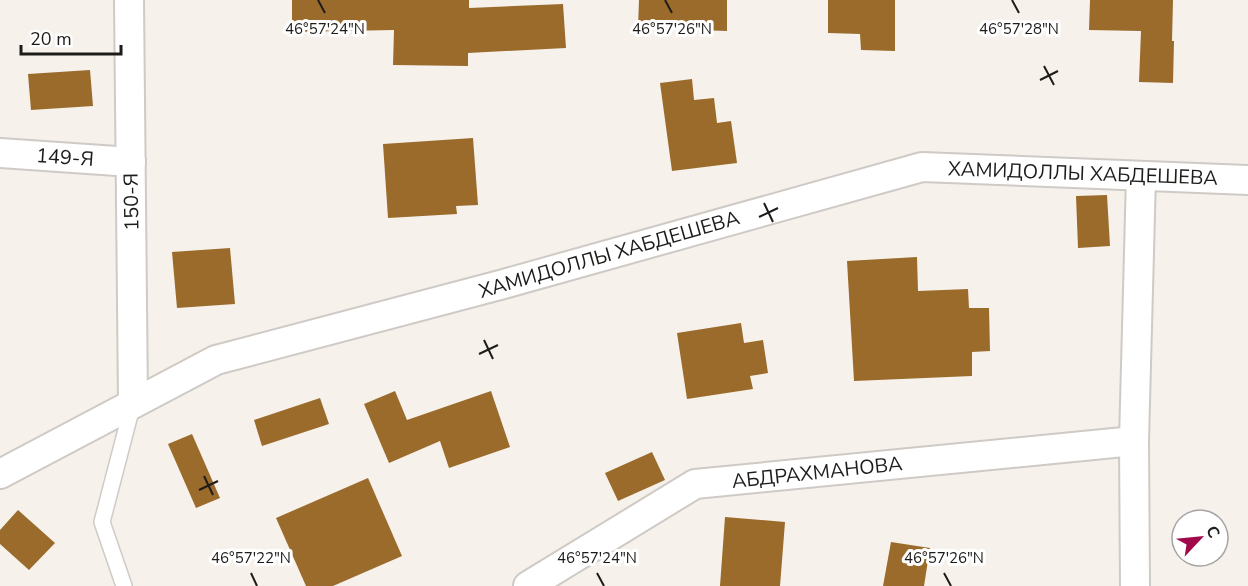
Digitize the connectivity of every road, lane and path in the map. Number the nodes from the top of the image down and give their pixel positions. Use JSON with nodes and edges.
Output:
{"nodes":[{"id":1,"x":129,"y":0,"type":"edge"},
{"id":2,"x":0,"y":153,"type":"edge"},
{"id":3,"x":131,"y":162,"type":"junction"},
{"id":4,"x":1141,"y":176,"type":"junction"},
{"id":5,"x":1248,"y":180,"type":"edge"},
{"id":6,"x":133,"y":404,"type":"junction"},
{"id":7,"x":1134,"y":441,"type":"junction"},
{"id":8,"x":0,"y":474,"type":"edge"},
{"id":9,"x":124,"y":586,"type":"edge"},
{"id":10,"x":528,"y":586,"type":"edge"},
{"id":11,"x":1135,"y":586,"type":"edge"}],
"edges":[{"from":1,"to":3,"type":"street","name":"150-Я"},
{"from":2,"to":3,"type":"street","name":"149-Я"},
{"from":3,"to":6,"type":"street","name":"150-Я"},
{"from":4,"to":5,"type":"street","name":"ХАМИДОЛЛЫ ХАБДЕШЕВА"},
{"from":4,"to":6,"type":"street","name":"ХАМИДОЛЛЫ ХАБДЕШЕВА"},
{"from":4,"to":7,"type":"street"},
{"from":6,"to":8,"type":"street","name":"ХАМИДОЛЛЫ ХАБДЕШЕВА"},
{"from":6,"to":9,"type":"lane"},
{"from":7,"to":10,"type":"street","name":"АБДРАХМАНОВА"},
{"from":7,"to":11,"type":"street"}]}
